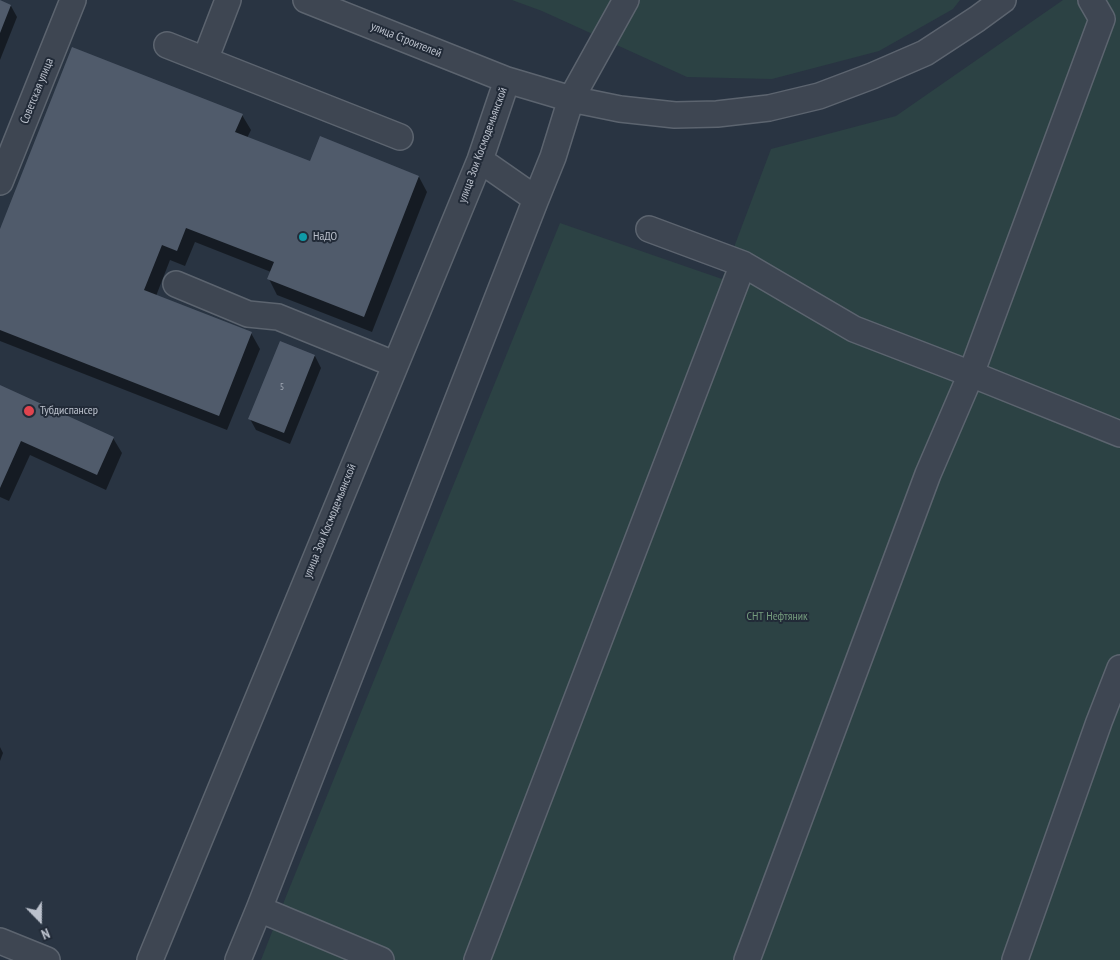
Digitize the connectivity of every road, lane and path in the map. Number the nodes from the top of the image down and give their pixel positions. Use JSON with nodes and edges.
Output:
{"nodes":[{"id":1,"x":73,"y":0,"type":"edge"},
{"id":2,"x":228,"y":0,"type":"edge"},
{"id":3,"x":306,"y":0,"type":"edge"},
{"id":4,"x":626,"y":0,"type":"edge"},
{"id":5,"x":1003,"y":0,"type":"edge"},
{"id":6,"x":1092,"y":0,"type":"edge"},
{"id":7,"x":168,"y":45,"type":"dead end"},
{"id":8,"x":205,"y":60,"type":"junction"},
{"id":9,"x":507,"y":80,"type":"junction"},
{"id":10,"x":571,"y":99,"type":"junction"},
{"id":11,"x":400,"y":137,"type":"dead end"},
{"id":12,"x":480,"y":160,"type":"junction"},
{"id":13,"x":0,"y":182,"type":"edge"},
{"id":14,"x":536,"y":199,"type":"junction"},
{"id":15,"x":649,"y":229,"type":"dead end"},
{"id":16,"x":743,"y":264,"type":"junction"},
{"id":17,"x":176,"y":284,"type":"dead end"},
{"id":18,"x":394,"y":364,"type":"junction"},
{"id":19,"x":972,"y":374,"type":"junction"},
{"id":20,"x":1120,"y":434,"type":"edge"},
{"id":21,"x":1120,"y":668,"type":"edge"},
{"id":22,"x":259,"y":909,"type":"junction"},
{"id":23,"x":0,"y":941,"type":"edge"},
{"id":24,"x":41,"y":959,"type":"edge"},
{"id":25,"x":150,"y":960,"type":"edge"},
{"id":26,"x":238,"y":960,"type":"edge"},
{"id":27,"x":381,"y":960,"type":"edge"},
{"id":28,"x":476,"y":960,"type":"edge"},
{"id":29,"x":747,"y":960,"type":"edge"},
{"id":30,"x":1015,"y":960,"type":"edge"}],
"edges":[{"from":1,"to":13,"type":"street","name":"Советская улица"},
{"from":2,"to":8,"type":"street"},
{"from":3,"to":9,"type":"street","name":"улица Строителей"},
{"from":4,"to":10,"type":"street"},
{"from":5,"to":10,"type":"street","name":"улица Строителей"},
{"from":6,"to":19,"type":"street"},
{"from":7,"to":8,"type":"street"},
{"from":8,"to":11,"type":"street"},
{"from":9,"to":10,"type":"street","name":"улица Строителей"},
{"from":9,"to":12,"type":"street","name":"улица Зои Космодемьянской"},
{"from":10,"to":14,"type":"street"},
{"from":12,"to":14,"type":"street"},
{"from":12,"to":18,"type":"street","name":"улица Зои Космодемьянской"},
{"from":14,"to":22,"type":"street"},
{"from":15,"to":16,"type":"street"},
{"from":16,"to":19,"type":"street"},
{"from":16,"to":28,"type":"street"},
{"from":17,"to":18,"type":"street"},
{"from":18,"to":25,"type":"street","name":"улица Зои Космодемьянской"},
{"from":19,"to":20,"type":"street"},
{"from":19,"to":29,"type":"street"},
{"from":21,"to":30,"type":"street"},
{"from":22,"to":26,"type":"street"},
{"from":22,"to":27,"type":"street"},
{"from":23,"to":24,"type":"street"}]}
